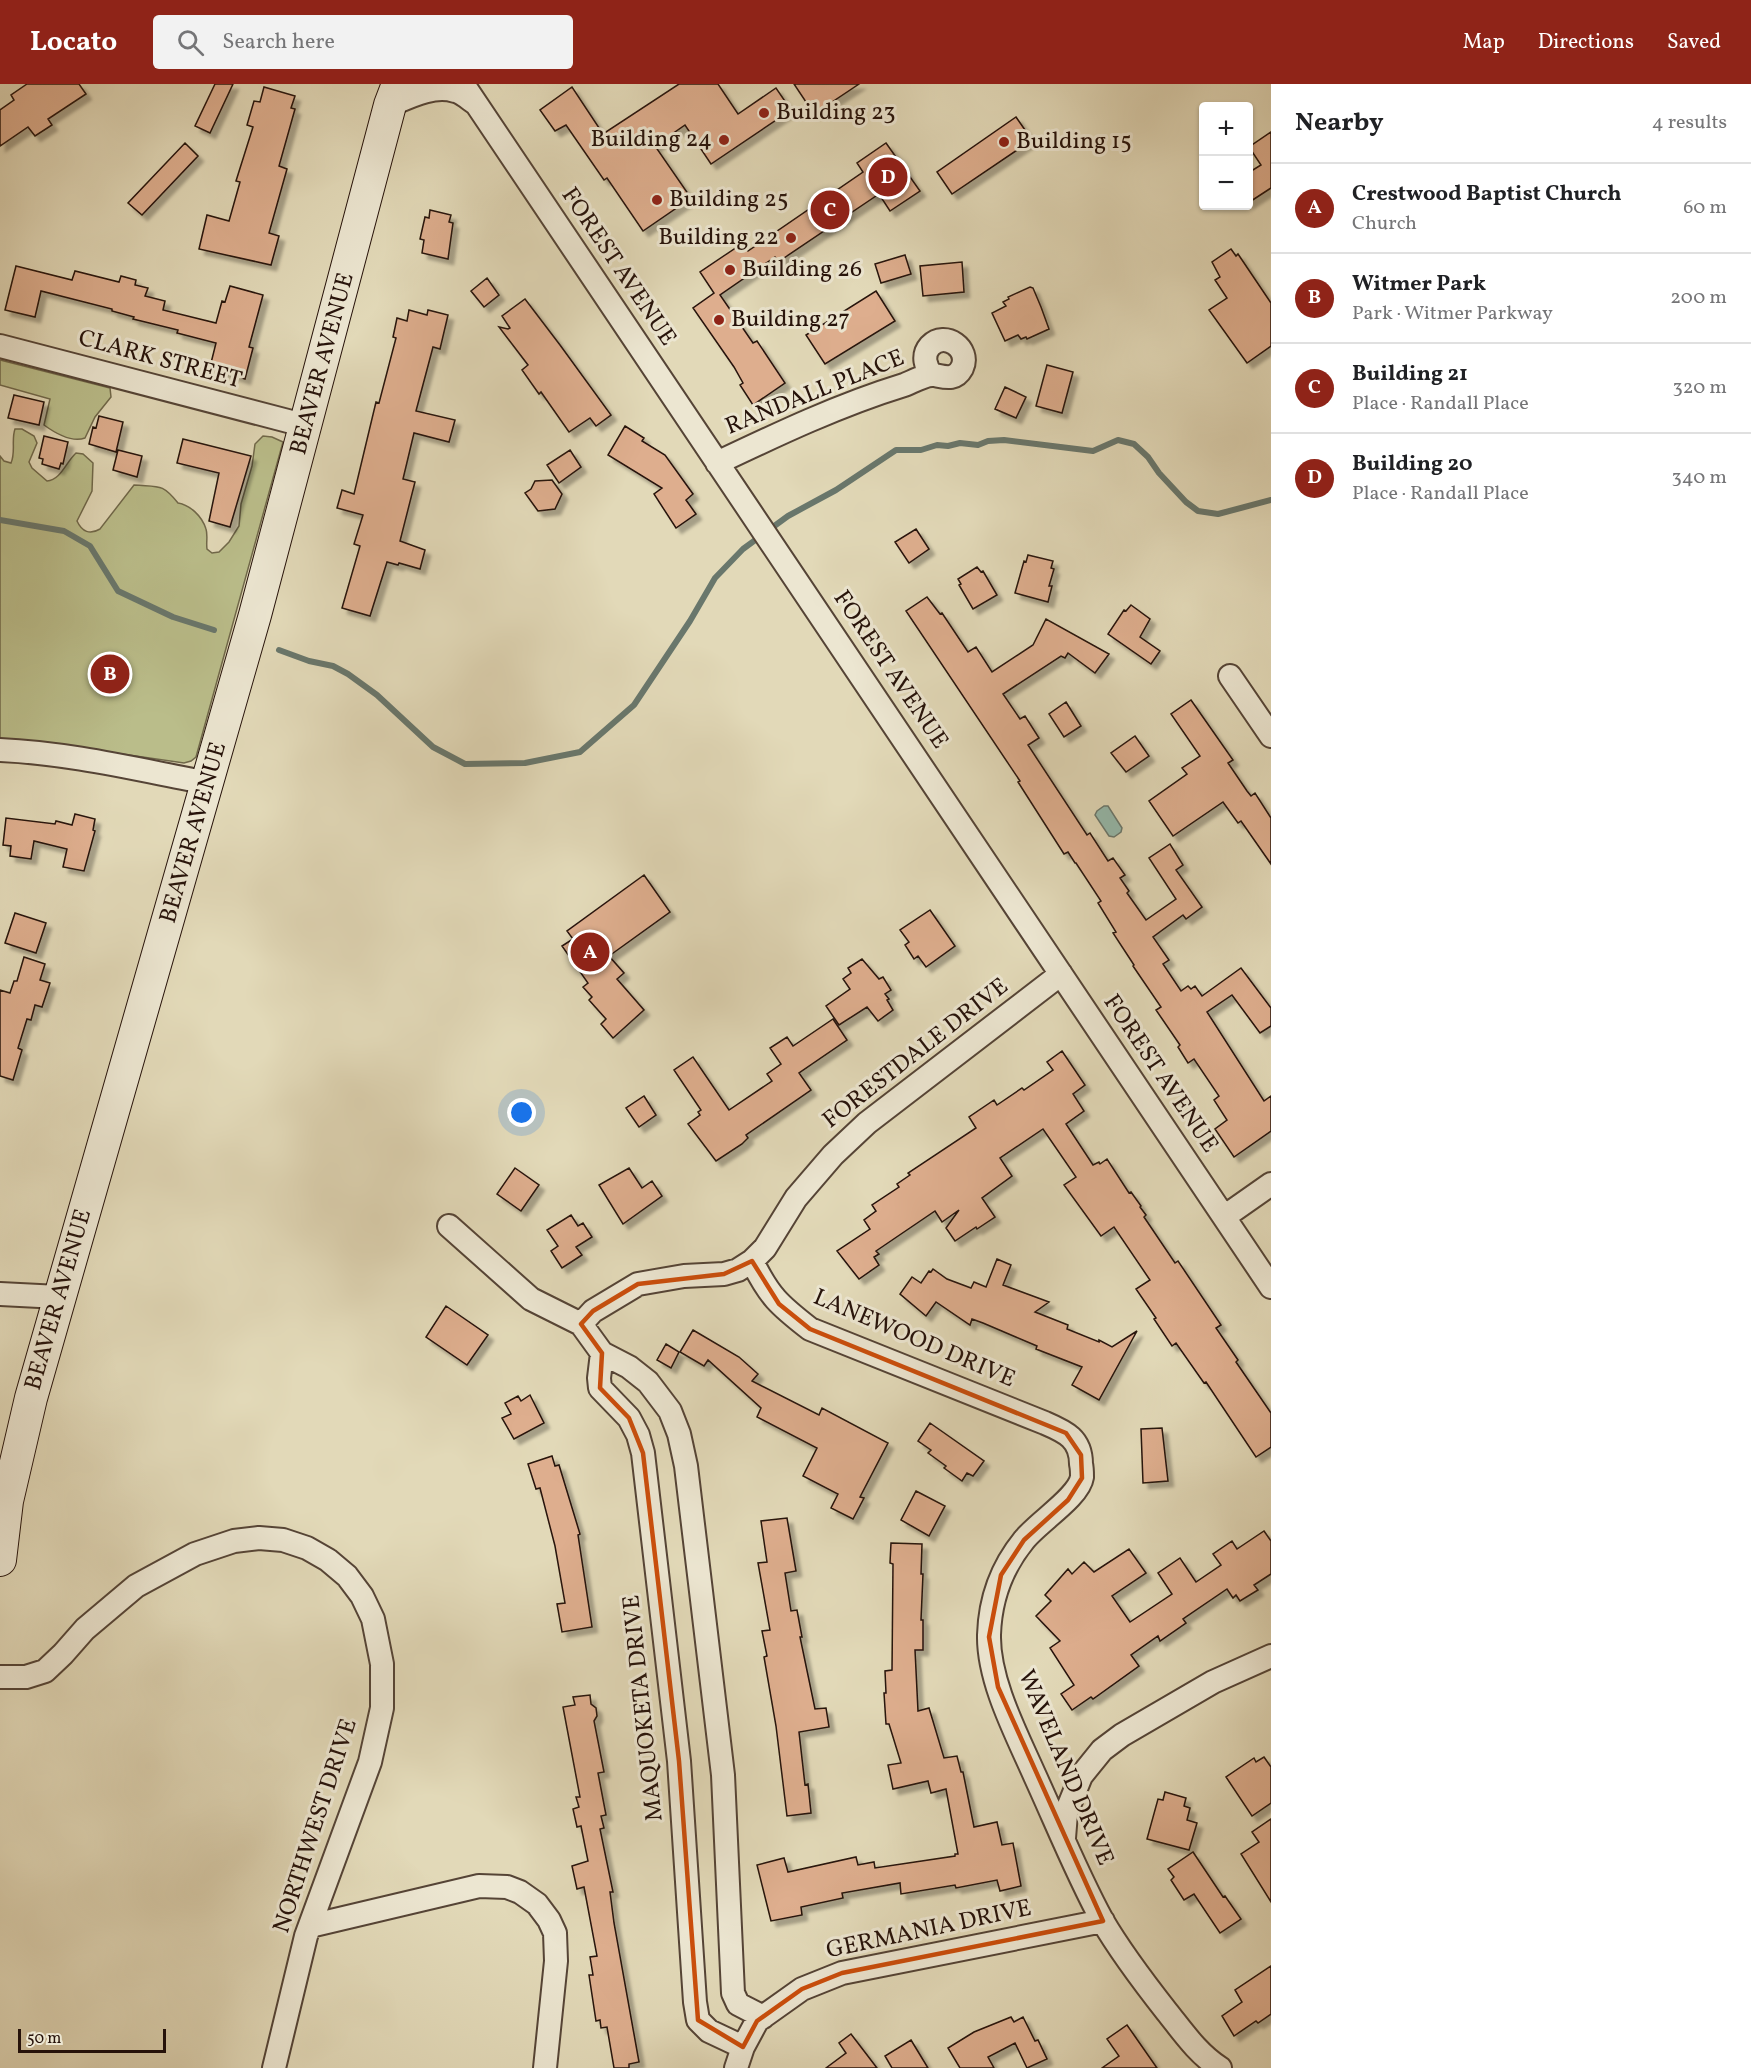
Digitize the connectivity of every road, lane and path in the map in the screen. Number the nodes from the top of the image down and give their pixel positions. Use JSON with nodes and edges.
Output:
{"nodes":[{"id":1,"x":463,"y":84,"type":"edge"},
{"id":2,"x":394,"y":91,"type":"edge"},
{"id":3,"x":476,"y":104,"type":"junction"},
{"id":4,"x":0,"y":346,"type":"edge"},
{"id":5,"x":933,"y":375,"type":"dead end"},
{"id":6,"x":307,"y":426,"type":"junction"},
{"id":7,"x":717,"y":463,"type":"junction"},
{"id":8,"x":1230,"y":676,"type":"dead end"},
{"id":9,"x":1271,"y":736,"type":"edge"},
{"id":10,"x":0,"y":750,"type":"edge"},
{"id":11,"x":208,"y":783,"type":"junction"},
{"id":12,"x":1061,"y":974,"type":"junction"},
{"id":13,"x":1271,"y":1184,"type":"edge"},
{"id":14,"x":1224,"y":1217,"type":"junction"},
{"id":15,"x":449,"y":1226,"type":"dead end"},
{"id":16,"x":752,"y":1261,"type":"junction"},
{"id":17,"x":1271,"y":1287,"type":"edge"},
{"id":18,"x":0,"y":1294,"type":"edge"},
{"id":19,"x":59,"y":1297,"type":"junction"},
{"id":20,"x":580,"y":1324,"type":"junction"},
{"id":21,"x":602,"y":1353,"type":"junction"},
{"id":22,"x":1046,"y":1424,"type":"joint"},
{"id":23,"x":4,"y":1504,"type":"edge"},
{"id":24,"x":0,"y":1560,"type":"edge"},
{"id":25,"x":1271,"y":1656,"type":"edge"},
{"id":26,"x":0,"y":1677,"type":"edge"},
{"id":27,"x":1064,"y":1840,"type":"junction"},
{"id":28,"x":1103,"y":1921,"type":"junction"},
{"id":29,"x":310,"y":1926,"type":"junction"},
{"id":30,"x":763,"y":2017,"type":"junction"},
{"id":31,"x":740,"y":2057,"type":"edge"},
{"id":32,"x":274,"y":2068,"type":"edge"},
{"id":33,"x":545,"y":2068,"type":"edge"},
{"id":34,"x":1220,"y":2068,"type":"edge"}],
"edges":[{"from":1,"to":3,"type":"street","name":"FOREST AVENUE"},
{"from":2,"to":3,"type":"street"},
{"from":2,"to":6,"type":"main road","name":"BEAVER AVENUE"},
{"from":3,"to":7,"type":"street","name":"FOREST AVENUE"},
{"from":4,"to":6,"type":"street","name":"CLARK STREET"},
{"from":5,"to":7,"type":"street","name":"RANDALL PLACE"},
{"from":6,"to":11,"type":"main road","name":"BEAVER AVENUE"},
{"from":7,"to":12,"type":"street","name":"FOREST AVENUE"},
{"from":8,"to":9,"type":"street"},
{"from":10,"to":11,"type":"street"},
{"from":11,"to":19,"type":"main road","name":"BEAVER AVENUE"},
{"from":12,"to":14,"type":"street","name":"FOREST AVENUE"},
{"from":12,"to":16,"type":"street","name":"FORESTDALE DRIVE"},
{"from":13,"to":14,"type":"street"},
{"from":14,"to":17,"type":"street","name":"FOREST AVENUE"},
{"from":15,"to":20,"type":"street"},
{"from":16,"to":20,"type":"street","name":"FORESTDALE DRIVE"},
{"from":16,"to":22,"type":"street","name":"LANEWOOD DRIVE"},
{"from":18,"to":19,"type":"street"},
{"from":19,"to":23,"type":"main road","name":"BEAVER AVENUE"},
{"from":20,"to":21,"type":"street"},
{"from":21,"to":30,"type":"street"},
{"from":21,"to":31,"type":"street","name":"MAQUOKETA DRIVE"},
{"from":22,"to":27,"type":"street","name":"WAVELAND DRIVE"},
{"from":23,"to":24,"type":"main road","name":"BEAVER AVENUE"},
{"from":25,"to":27,"type":"street"},
{"from":26,"to":29,"type":"street","name":"NORTHWEST DRIVE"},
{"from":27,"to":28,"type":"street","name":"WAVELAND DRIVE"},
{"from":28,"to":30,"type":"street","name":"GERMANIA DRIVE"},
{"from":28,"to":34,"type":"street","name":"WAVELAND DRIVE"},
{"from":29,"to":32,"type":"street","name":"NORTHWEST DRIVE"},
{"from":29,"to":33,"type":"street"},
{"from":30,"to":31,"type":"street","name":"GERMANIA DRIVE"}]}
